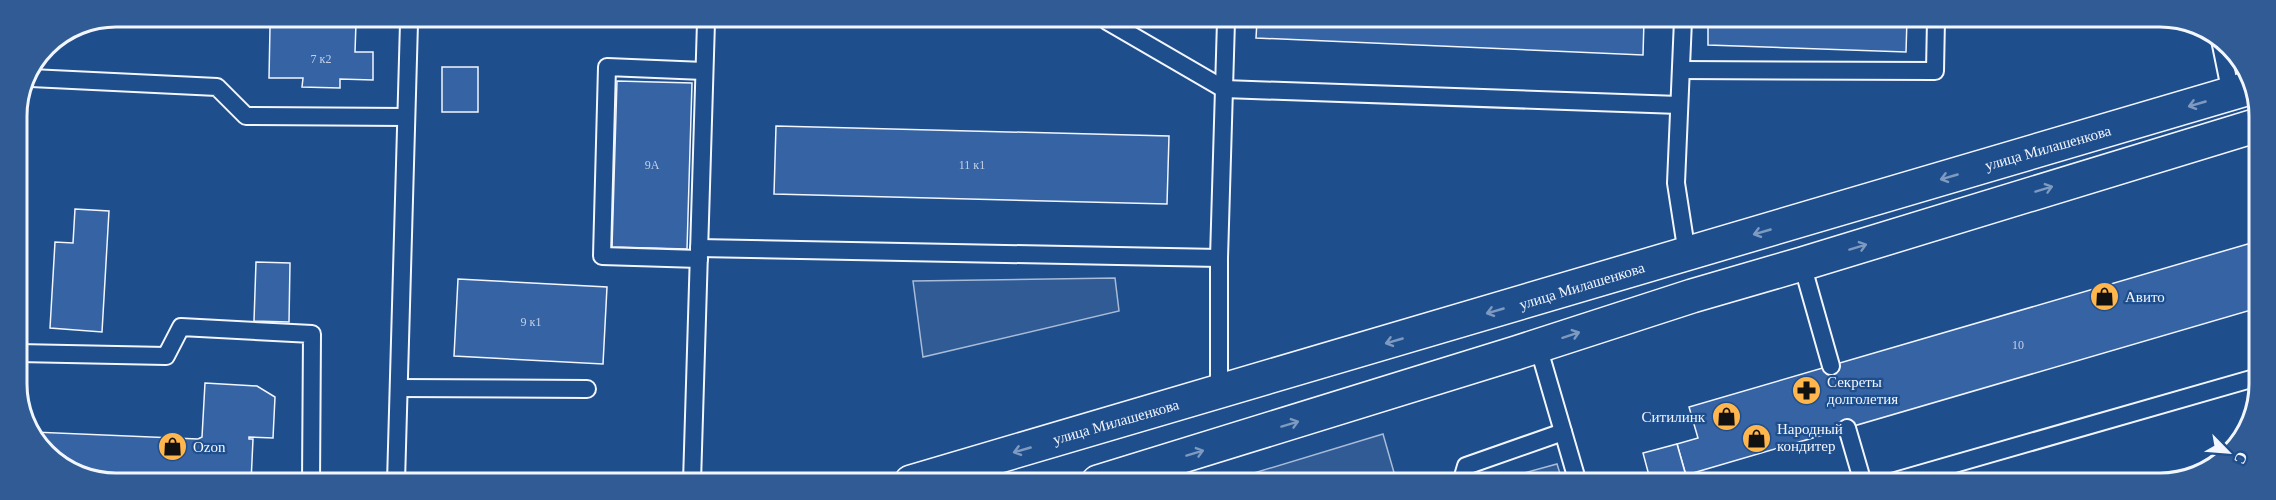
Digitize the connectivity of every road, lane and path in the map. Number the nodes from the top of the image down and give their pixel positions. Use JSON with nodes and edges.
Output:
{"nodes":[{"id":1,"x":409,"y":27,"type":"edge"},
{"id":2,"x":706,"y":27,"type":"edge"},
{"id":3,"x":1117,"y":27,"type":"edge"},
{"id":4,"x":1226,"y":27,"type":"edge"},
{"id":5,"x":1683,"y":27,"type":"edge"},
{"id":6,"x":1936,"y":27,"type":"edge"},
{"id":7,"x":2229,"y":61,"type":"edge"},
{"id":8,"x":1680,"y":70,"type":"junction"},
{"id":9,"x":704,"y":71,"type":"junction"},
{"id":10,"x":36,"y":78,"type":"edge"},
{"id":11,"x":1224,"y":89,"type":"junction"},
{"id":12,"x":2242,"y":90,"type":"edge"},
{"id":13,"x":1679,"y":105,"type":"junction"},
{"id":14,"x":406,"y":117,"type":"junction"},
{"id":15,"x":2249,"y":128,"type":"edge"},
{"id":16,"x":699,"y":253,"type":"junction"},
{"id":17,"x":1687,"y":254,"type":"junction"},
{"id":18,"x":1220,"y":258,"type":"junction"},
{"id":19,"x":1802,"y":264,"type":"junction"},
{"id":20,"x":1538,"y":345,"type":"junction"},
{"id":21,"x":27,"y":353,"type":"edge"},
{"id":22,"x":1831,"y":366,"type":"dead end"},
{"id":23,"x":2249,"y":380,"type":"edge"},
{"id":24,"x":399,"y":388,"type":"junction"},
{"id":25,"x":587,"y":389,"type":"dead end"},
{"id":26,"x":1219,"y":392,"type":"junction"},
{"id":27,"x":1847,"y":428,"type":"dead end"},
{"id":28,"x":1563,"y":432,"type":"junction"},
{"id":29,"x":311,"y":473,"type":"edge"},
{"id":30,"x":396,"y":473,"type":"edge"},
{"id":31,"x":692,"y":473,"type":"edge"},
{"id":32,"x":942,"y":473,"type":"edge"},
{"id":33,"x":1127,"y":473,"type":"edge"},
{"id":34,"x":1464,"y":473,"type":"edge"},
{"id":35,"x":1575,"y":473,"type":"edge"},
{"id":36,"x":1860,"y":473,"type":"edge"},
{"id":37,"x":1923,"y":473,"type":"edge"}],
"edges":[{"from":1,"to":14,"type":"lane"},
{"from":2,"to":9,"type":"lane"},
{"from":3,"to":11,"type":"lane"},
{"from":4,"to":11,"type":"lane"},
{"from":5,"to":8,"type":"lane"},
{"from":6,"to":8,"type":"lane"},
{"from":7,"to":12,"type":"lane"},
{"from":8,"to":13,"type":"lane"},
{"from":9,"to":16,"type":"lane"},
{"from":9,"to":16,"type":"lane"},
{"from":10,"to":14,"type":"lane"},
{"from":11,"to":13,"type":"lane"},
{"from":11,"to":18,"type":"lane"},
{"from":12,"to":17,"type":"main road","name":"улица Милашенкова","one_way":true},
{"from":13,"to":17,"type":"lane"},
{"from":14,"to":24,"type":"lane"},
{"from":19,"to":15,"type":"main road","one_way":true},
{"from":16,"to":18,"type":"lane"},
{"from":16,"to":31,"type":"lane"},
{"from":17,"to":26,"type":"main road","name":"улица Милашенкова","one_way":true},
{"from":18,"to":26,"type":"lane"},
{"from":20,"to":19,"type":"main road","one_way":true},
{"from":19,"to":22,"type":"lane"},
{"from":20,"to":28,"type":"lane"},
{"from":33,"to":20,"type":"main road","one_way":true},
{"from":21,"to":29,"type":"lane"},
{"from":23,"to":37,"type":"lane"},
{"from":24,"to":25,"type":"lane"},
{"from":24,"to":30,"type":"lane"},
{"from":26,"to":32,"type":"main road","name":"улица Милашенкова","one_way":true},
{"from":27,"to":36,"type":"lane"},
{"from":28,"to":34,"type":"lane"},
{"from":28,"to":35,"type":"lane"}]}
